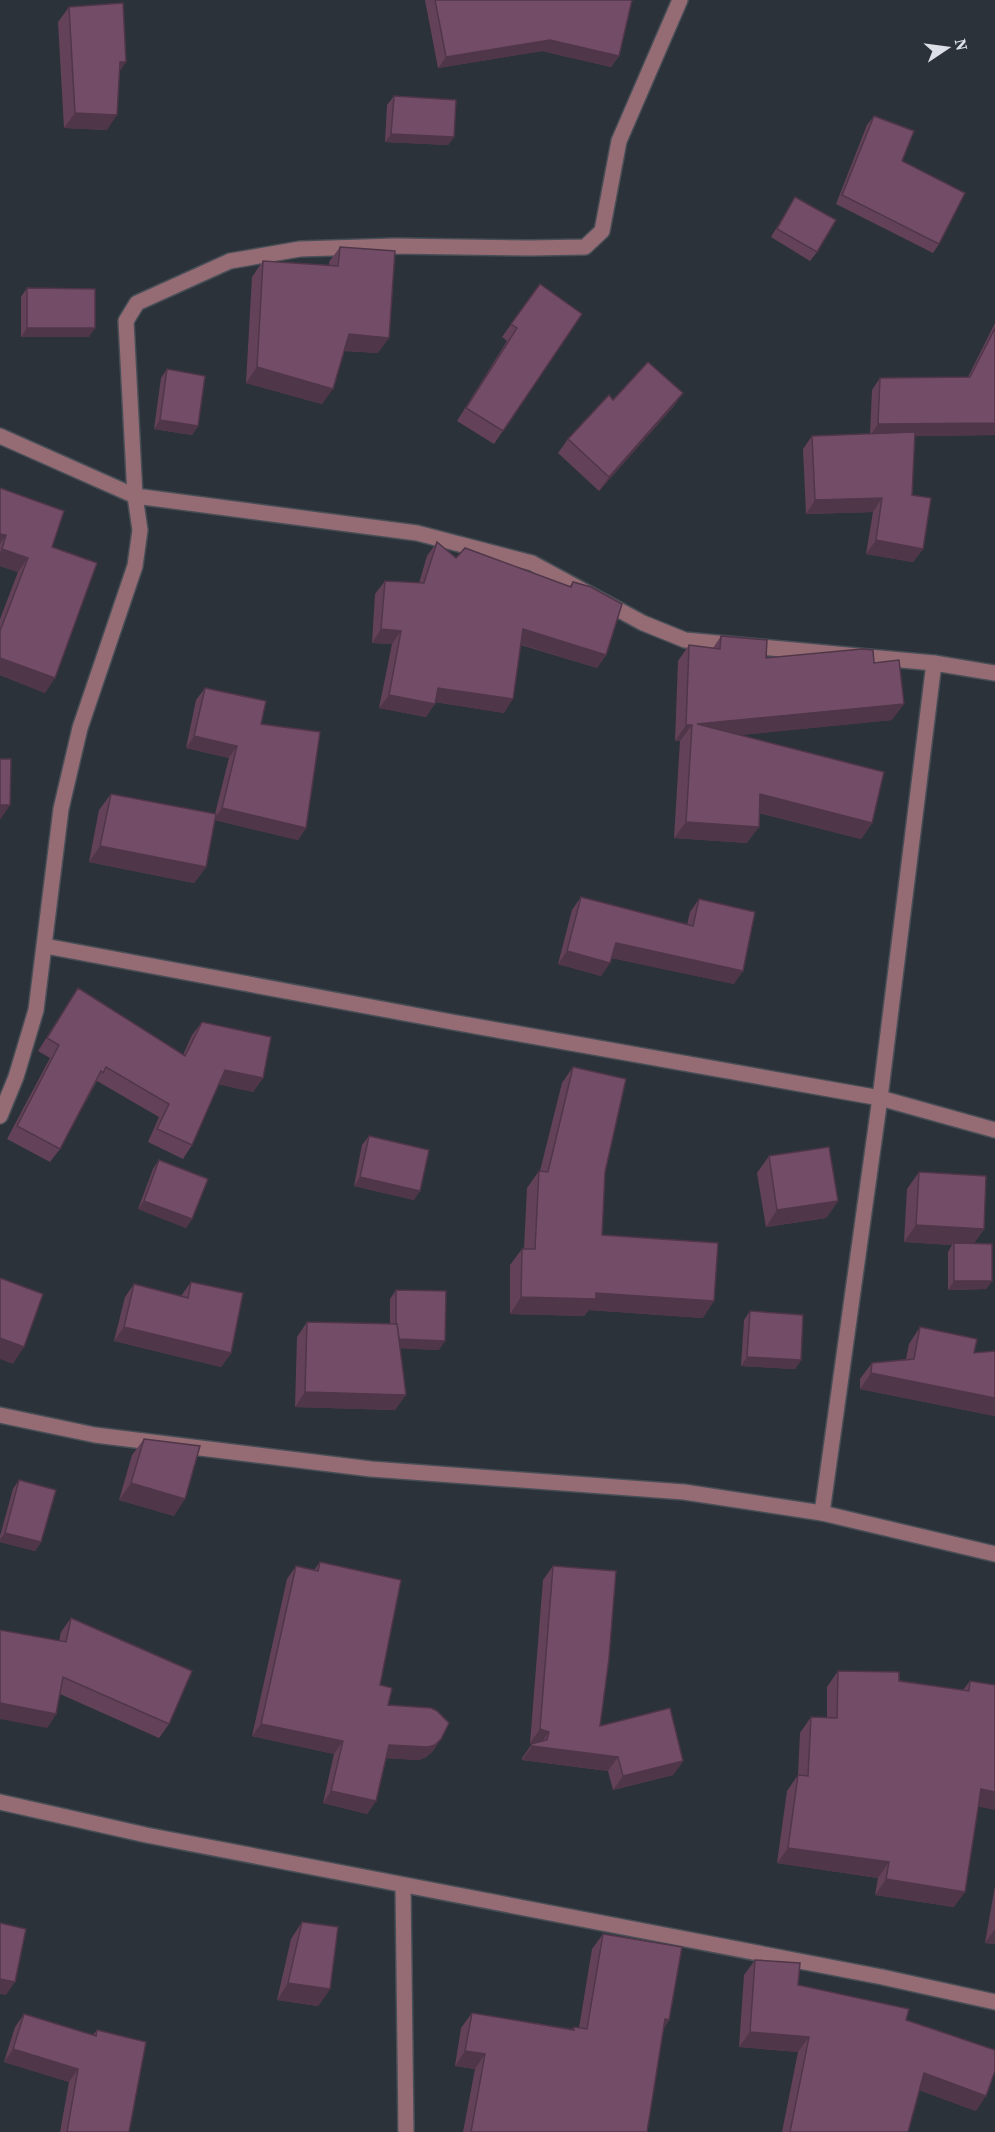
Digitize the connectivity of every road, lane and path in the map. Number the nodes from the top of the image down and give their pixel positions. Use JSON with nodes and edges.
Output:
{"nodes":[{"id":1,"x":680,"y":0,"type":"edge"},
{"id":2,"x":0,"y":436,"type":"edge"},
{"id":3,"x":135,"y":496,"type":"junction"},
{"id":4,"x":934,"y":663,"type":"junction"},
{"id":5,"x":995,"y":673,"type":"edge"},
{"id":6,"x":45,"y":946,"type":"junction"},
{"id":7,"x":880,"y":1098,"type":"junction"},
{"id":8,"x":0,"y":1116,"type":"edge"},
{"id":9,"x":995,"y":1130,"type":"edge"},
{"id":10,"x":0,"y":1415,"type":"edge"},
{"id":11,"x":822,"y":1513,"type":"junction"},
{"id":12,"x":995,"y":1554,"type":"edge"},
{"id":13,"x":0,"y":1802,"type":"edge"},
{"id":14,"x":403,"y":1885,"type":"junction"},
{"id":15,"x":995,"y":2002,"type":"edge"},
{"id":16,"x":406,"y":2132,"type":"edge"}],
"edges":[{"from":1,"to":3,"type":"street"},
{"from":2,"to":3,"type":"street"},
{"from":3,"to":4,"type":"street"},
{"from":3,"to":6,"type":"street"},
{"from":4,"to":5,"type":"street"},
{"from":4,"to":7,"type":"street"},
{"from":6,"to":7,"type":"street"},
{"from":6,"to":8,"type":"street"},
{"from":7,"to":9,"type":"street"},
{"from":7,"to":11,"type":"street"},
{"from":10,"to":11,"type":"street"},
{"from":11,"to":12,"type":"street"},
{"from":13,"to":14,"type":"street"},
{"from":14,"to":15,"type":"street"},
{"from":14,"to":16,"type":"street"}]}
